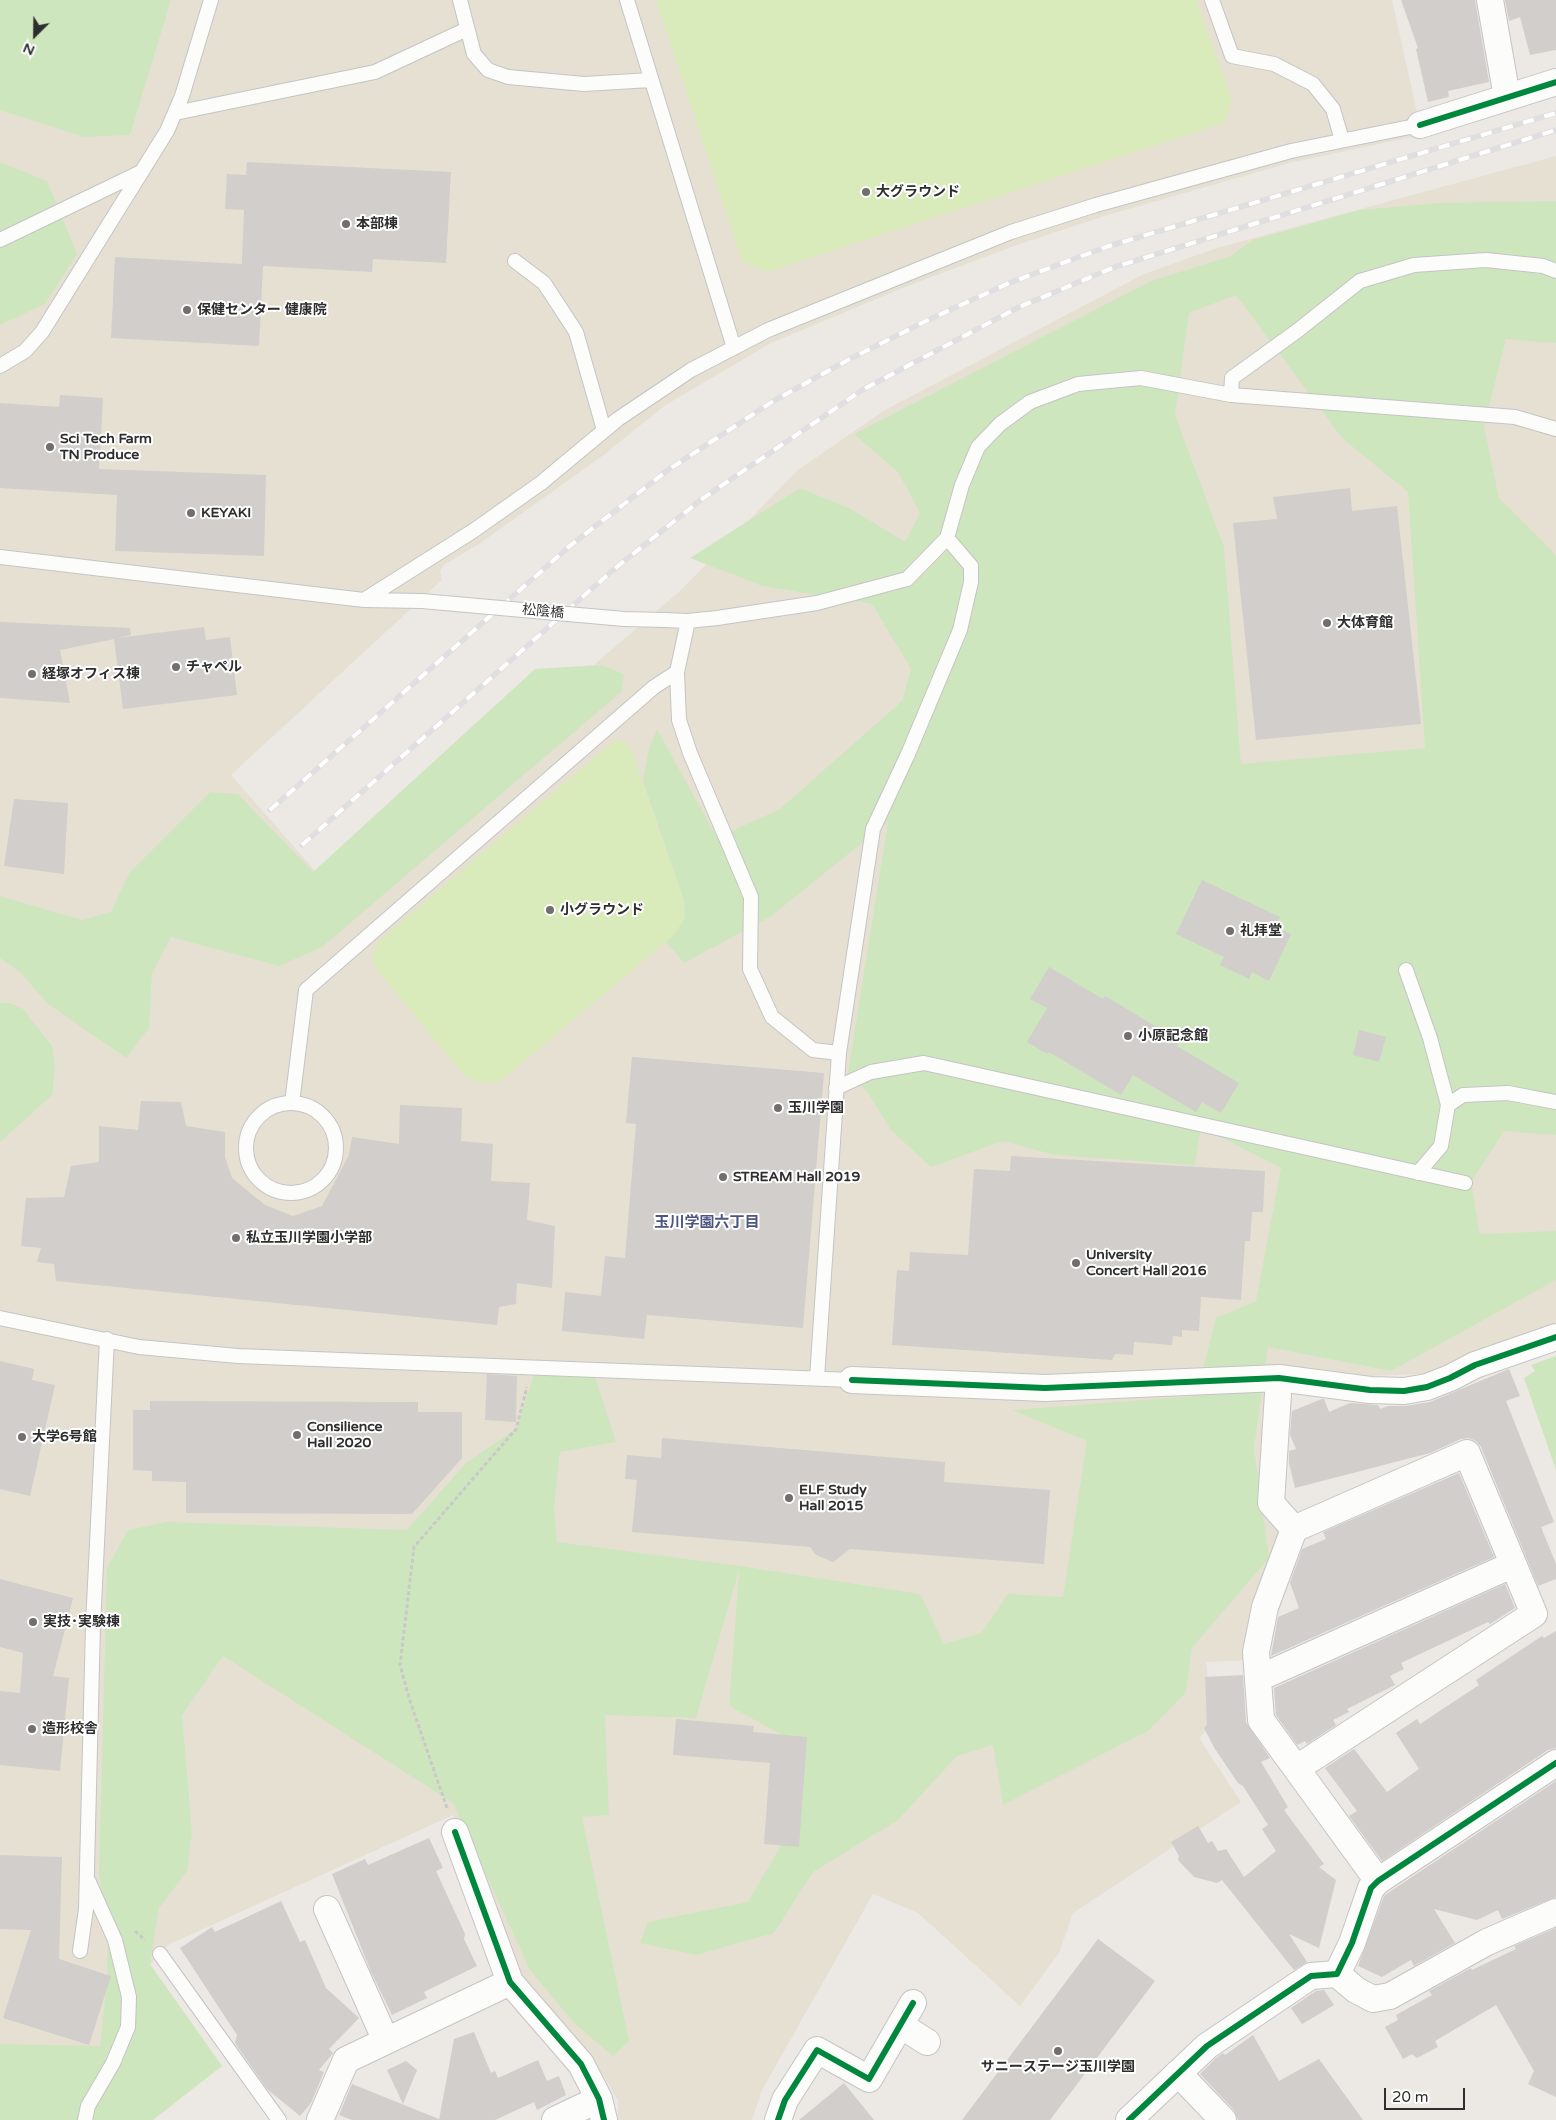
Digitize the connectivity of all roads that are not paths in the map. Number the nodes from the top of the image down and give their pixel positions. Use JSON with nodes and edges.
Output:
{"nodes":[{"id":1,"x":211,"y":0,"type":"edge"},
{"id":2,"x":460,"y":0,"type":"edge"},
{"id":3,"x":627,"y":0,"type":"edge"},
{"id":4,"x":1212,"y":0,"type":"edge"},
{"id":5,"x":1490,"y":0,"type":"edge"},
{"id":6,"x":467,"y":29,"type":"junction"},
{"id":7,"x":651,"y":80,"type":"junction"},
{"id":8,"x":1556,"y":82,"type":"edge"},
{"id":9,"x":1507,"y":97,"type":"junction"},
{"id":10,"x":175,"y":113,"type":"junction"},
{"id":11,"x":1420,"y":125,"type":"joint"},
{"id":12,"x":1342,"y":140,"type":"junction"},
{"id":13,"x":141,"y":171,"type":"junction"},
{"id":14,"x":0,"y":240,"type":"edge"},
{"id":15,"x":514,"y":261,"type":"dead end"},
{"id":16,"x":1556,"y":271,"type":"edge"},
{"id":17,"x":734,"y":348,"type":"junction"},
{"id":18,"x":0,"y":366,"type":"edge"},
{"id":19,"x":1231,"y":395,"type":"junction"},
{"id":20,"x":1556,"y":429,"type":"edge"},
{"id":21,"x":604,"y":430,"type":"junction"},
{"id":22,"x":947,"y":538,"type":"junction"},
{"id":23,"x":0,"y":557,"type":"edge"},
{"id":24,"x":364,"y":600,"type":"junction"},
{"id":25,"x":688,"y":621,"type":"junction"},
{"id":26,"x":677,"y":672,"type":"junction"},
{"id":27,"x":1406,"y":970,"type":"dead end"},
{"id":28,"x":839,"y":1053,"type":"junction"},
{"id":29,"x":836,"y":1088,"type":"junction"},
{"id":30,"x":1556,"y":1102,"type":"edge"},
{"id":31,"x":292,"y":1103,"type":"junction"},
{"id":32,"x":1448,"y":1105,"type":"junction"},
{"id":33,"x":1418,"y":1173,"type":"junction"},
{"id":34,"x":1465,"y":1183,"type":"dead end"},
{"id":35,"x":0,"y":1318,"type":"edge"},
{"id":36,"x":1556,"y":1337,"type":"edge"},
{"id":37,"x":107,"y":1339,"type":"junction"},
{"id":38,"x":817,"y":1378,"type":"junction"},
{"id":39,"x":1279,"y":1378,"type":"junction"},
{"id":40,"x":852,"y":1380,"type":"joint"},
{"id":41,"x":1294,"y":1529,"type":"junction"},
{"id":42,"x":1512,"y":1564,"type":"junction"},
{"id":43,"x":1259,"y":1678,"type":"junction"},
{"id":44,"x":1556,"y":1763,"type":"edge"},
{"id":45,"x":1297,"y":1768,"type":"junction"},
{"id":46,"x":455,"y":1832,"type":"dead end"},
{"id":47,"x":86,"y":1877,"type":"junction"},
{"id":48,"x":1378,"y":1881,"type":"junction"},
{"id":49,"x":327,"y":1909,"type":"dead end"},
{"id":50,"x":1556,"y":1912,"type":"edge"},
{"id":51,"x":80,"y":1951,"type":"dead end"},
{"id":52,"x":160,"y":1954,"type":"dead end"},
{"id":53,"x":1337,"y":1974,"type":"junction"},
{"id":54,"x":510,"y":1982,"type":"junction"},
{"id":55,"x":913,"y":2003,"type":"dead end"},
{"id":56,"x":900,"y":2025,"type":"junction"},
{"id":57,"x":386,"y":2041,"type":"junction"},
{"id":58,"x":927,"y":2042,"type":"dead end"},
{"id":59,"x":1178,"y":2073,"type":"junction"},
{"id":60,"x":602,"y":2110,"type":"edge"},
{"id":61,"x":85,"y":2120,"type":"edge"},
{"id":62,"x":279,"y":2120,"type":"edge"},
{"id":63,"x":320,"y":2120,"type":"edge"},
{"id":64,"x":555,"y":2120,"type":"edge"},
{"id":65,"x":778,"y":2120,"type":"edge"},
{"id":66,"x":1129,"y":2120,"type":"edge"},
{"id":67,"x":1223,"y":2120,"type":"edge"}],
"edges":[{"from":1,"to":10,"type":"lane"},
{"from":2,"to":6,"type":"lane"},
{"from":3,"to":7,"type":"lane"},
{"from":4,"to":12,"type":"lane"},
{"from":5,"to":9,"type":"street"},
{"from":6,"to":7,"type":"lane"},
{"from":6,"to":10,"type":"lane"},
{"from":7,"to":17,"type":"lane"},
{"from":8,"to":9,"type":"street"},
{"from":9,"to":11,"type":"street"},
{"from":10,"to":13,"type":"lane"},
{"from":11,"to":12,"type":"lane"},
{"from":12,"to":17,"type":"lane"},
{"from":13,"to":14,"type":"lane"},
{"from":13,"to":18,"type":"lane"},
{"from":15,"to":21,"type":"lane"},
{"from":16,"to":19,"type":"lane"},
{"from":17,"to":21,"type":"lane"},
{"from":19,"to":20,"type":"lane"},
{"from":19,"to":22,"type":"lane"},
{"from":21,"to":24,"type":"lane"},
{"from":22,"to":25,"type":"lane","name":"松陰橋"},
{"from":22,"to":28,"type":"lane"},
{"from":23,"to":24,"type":"lane","name":"松陰橋"},
{"from":24,"to":25,"type":"lane","name":"松陰橋","bridge":true},
{"from":25,"to":26,"type":"lane"},
{"from":26,"to":28,"type":"lane"},
{"from":26,"to":31,"type":"lane"},
{"from":27,"to":32,"type":"lane"},
{"from":28,"to":29,"type":"lane"},
{"from":29,"to":33,"type":"lane"},
{"from":29,"to":38,"type":"lane"},
{"from":30,"to":32,"type":"lane"},
{"from":31,"to":31,"type":"lane"},
{"from":32,"to":33,"type":"lane"},
{"from":33,"to":34,"type":"lane"},
{"from":35,"to":37,"type":"lane"},
{"from":36,"to":39,"type":"street"},
{"from":37,"to":38,"type":"lane"},
{"from":37,"to":47,"type":"lane"},
{"from":38,"to":40,"type":"lane"},
{"from":39,"to":40,"type":"street"},
{"from":39,"to":41,"type":"street"},
{"from":41,"to":42,"type":"street"},
{"from":41,"to":43,"type":"street"},
{"from":42,"to":43,"type":"street"},
{"from":42,"to":45,"type":"street"},
{"from":43,"to":45,"type":"street"},
{"from":44,"to":48,"type":"street"},
{"from":45,"to":48,"type":"street"},
{"from":46,"to":54,"type":"street"},
{"from":47,"to":51,"type":"lane"},
{"from":47,"to":61,"type":"lane"},
{"from":48,"to":53,"type":"street"},
{"from":49,"to":57,"type":"street"},
{"from":50,"to":53,"type":"street"},
{"from":52,"to":62,"type":"lane"},
{"from":53,"to":59,"type":"street"},
{"from":54,"to":57,"type":"street"},
{"from":54,"to":60,"type":"street"},
{"from":55,"to":56,"type":"street"},
{"from":56,"to":58,"type":"street"},
{"from":56,"to":65,"type":"street"},
{"from":57,"to":63,"type":"street"},
{"from":59,"to":66,"type":"street"},
{"from":59,"to":67,"type":"street"},
{"from":60,"to":64,"type":"street"}]}
